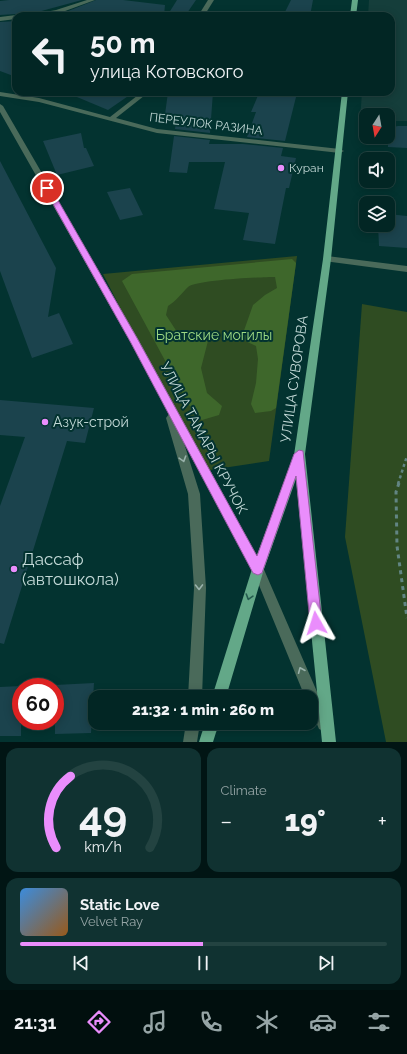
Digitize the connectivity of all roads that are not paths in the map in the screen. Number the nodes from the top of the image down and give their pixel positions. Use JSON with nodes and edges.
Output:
{"nodes":[{"id":1,"x":92,"y":0,"type":"edge"},
{"id":2,"x":211,"y":0,"type":"edge"},
{"id":3,"x":355,"y":0,"type":"edge"},
{"id":4,"x":57,"y":12,"type":"edge"},
{"id":5,"x":204,"y":12,"type":"edge"},
{"id":6,"x":354,"y":12,"type":"edge"},
{"id":7,"x":12,"y":18,"type":"edge"},
{"id":8,"x":0,"y":20,"type":"edge"},
{"id":9,"x":0,"y":94,"type":"edge"},
{"id":10,"x":12,"y":96,"type":"edge"},
{"id":11,"x":13,"y":96,"type":"edge"},
{"id":12,"x":141,"y":96,"type":"edge"},
{"id":13,"x":345,"y":96,"type":"edge"},
{"id":14,"x":0,"y":106,"type":"edge"},
{"id":15,"x":111,"y":119,"type":"junction"},
{"id":16,"x":340,"y":151,"type":"junction"},
{"id":17,"x":327,"y":259,"type":"junction"},
{"id":18,"x":407,"y":269,"type":"edge"},
{"id":19,"x":164,"y":395,"type":"junction"},
{"id":20,"x":299,"y":454,"type":"junction"},
{"id":21,"x":258,"y":569,"type":"junction"},
{"id":22,"x":195,"y":690,"type":"edge"},
{"id":23,"x":222,"y":690,"type":"edge"},
{"id":24,"x":192,"y":730,"type":"edge"},
{"id":25,"x":210,"y":730,"type":"edge"},
{"id":26,"x":328,"y":737,"type":"edge"},
{"id":27,"x":190,"y":742,"type":"edge"},
{"id":28,"x":206,"y":742,"type":"edge"}],
"edges":[{"from":1,"to":4,"type":"street"},
{"from":2,"to":5,"type":"street"},
{"from":3,"to":6,"type":"main road"},
{"from":7,"to":8,"type":"street"},
{"from":9,"to":10,"type":"street","name":"ПЕРЕУЛОК РАЗИНА"},
{"from":11,"to":15,"type":"street","name":"ПЕРЕУЛОК РАЗИНА"},
{"from":12,"to":15,"type":"street"},
{"from":13,"to":16,"type":"main road","name":"УЛИЦА СУВОРОВА"},
{"from":14,"to":19,"type":"street","name":"УЛИЦА ТАМАРЫ КРУЧОК"},
{"from":15,"to":16,"type":"street","name":"ПЕРЕУЛОК РАЗИНА"},
{"from":16,"to":17,"type":"main road","name":"УЛИЦА СУВОРОВА"},
{"from":17,"to":18,"type":"street"},
{"from":17,"to":20,"type":"main road","name":"УЛИЦА СУВОРОВА"},
{"from":19,"to":21,"type":"street","name":"УЛИЦА ТАМАРЫ КРУЧОК"},
{"from":19,"to":22,"type":"street","one_way":true},
{"from":20,"to":21,"type":"main road"},
{"from":20,"to":26,"type":"main road","name":"УЛИЦА СУВОРОВА"},
{"from":21,"to":23,"type":"main road","one_way":true},
{"from":26,"to":21,"type":"street","name":"УЛИЦА ТАМАРЫ КРУЧОК","one_way":true},
{"from":24,"to":27,"type":"street"},
{"from":25,"to":28,"type":"main road"}]}
